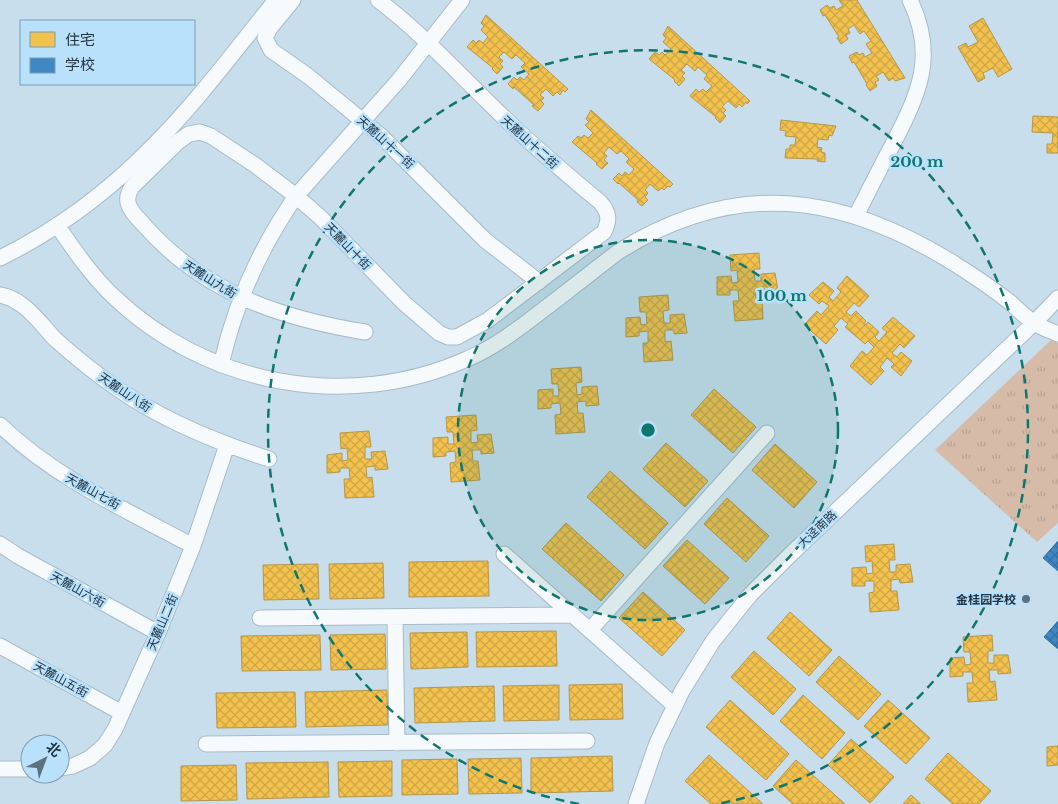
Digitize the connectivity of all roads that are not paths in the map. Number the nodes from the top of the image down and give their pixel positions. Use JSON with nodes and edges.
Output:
{"nodes":[{"id":1,"x":276,"y":0,"type":"edge"},
{"id":2,"x":293,"y":0,"type":"edge"},
{"id":3,"x":378,"y":0,"type":"edge"},
{"id":4,"x":462,"y":0,"type":"edge"},
{"id":5,"x":910,"y":0,"type":"edge"},
{"id":6,"x":429,"y":43,"type":"junction"},
{"id":7,"x":364,"y":122,"type":"junction"},
{"id":8,"x":156,"y":164,"type":"joint"},
{"id":9,"x":296,"y":196,"type":"junction"},
{"id":10,"x":856,"y":216,"type":"junction"},
{"id":11,"x":57,"y":225,"type":"junction"},
{"id":12,"x":0,"y":258,"type":"edge"},
{"id":13,"x":539,"y":282,"type":"junction"},
{"id":14,"x":0,"y":295,"type":"edge"},
{"id":15,"x":240,"y":298,"type":"junction"},
{"id":16,"x":1058,"y":298,"type":"edge"},
{"id":17,"x":1034,"y":324,"type":"junction"},
{"id":18,"x":365,"y":332,"type":"dead end"},
{"id":19,"x":1058,"y":334,"type":"edge"},
{"id":20,"x":221,"y":365,"type":"junction"},
{"id":21,"x":0,"y":425,"type":"edge"},
{"id":22,"x":767,"y":433,"type":"dead end"},
{"id":23,"x":227,"y":445,"type":"junction"},
{"id":24,"x":269,"y":459,"type":"dead end"},
{"id":25,"x":0,"y":544,"type":"edge"},
{"id":26,"x":193,"y":546,"type":"junction"},
{"id":27,"x":504,"y":554,"type":"dead end"},
{"id":28,"x":573,"y":615,"type":"junction"},
{"id":29,"x":395,"y":617,"type":"junction"},
{"id":30,"x":260,"y":618,"type":"dead end"},
{"id":31,"x":590,"y":630,"type":"junction"},
{"id":32,"x":158,"y":633,"type":"junction"},
{"id":33,"x":0,"y":646,"type":"edge"},
{"id":34,"x":675,"y":706,"type":"junction"},
{"id":35,"x":122,"y":713,"type":"junction"},
{"id":36,"x":587,"y":741,"type":"dead end"},
{"id":37,"x":396,"y":743,"type":"junction"},
{"id":38,"x":206,"y":744,"type":"dead end"},
{"id":39,"x":70,"y":766,"type":"edge"},
{"id":40,"x":0,"y":769,"type":"edge"},
{"id":41,"x":20,"y":769,"type":"edge"},
{"id":42,"x":636,"y":804,"type":"edge"}],
"edges":[{"from":1,"to":11,"type":"street"},
{"from":2,"to":7,"type":"street","name":"天麓山十一街"},
{"from":3,"to":6,"type":"street","name":"天麓山十二街"},
{"from":4,"to":6,"type":"street"},
{"from":5,"to":10,"type":"street"},
{"from":6,"to":7,"type":"street"},
{"from":6,"to":13,"type":"street","name":"天麓山十二街"},
{"from":7,"to":9,"type":"street"},
{"from":7,"to":13,"type":"street","name":"天麓山十一街"},
{"from":8,"to":9,"type":"street","name":"天麓山十街"},
{"from":8,"to":15,"type":"street","name":"天麓山九街"},
{"from":9,"to":13,"type":"street","name":"天麓山十街"},
{"from":9,"to":15,"type":"street"},
{"from":10,"to":17,"type":"street"},
{"from":10,"to":20,"type":"street"},
{"from":11,"to":12,"type":"street"},
{"from":11,"to":20,"type":"street"},
{"from":14,"to":23,"type":"street","name":"天麓山八街"},
{"from":15,"to":18,"type":"street","name":"天麓山九街"},
{"from":15,"to":20,"type":"street"},
{"from":16,"to":17,"type":"street","name":"大迳南路"},
{"from":17,"to":19,"type":"street"},
{"from":17,"to":34,"type":"street","name":"大迳南路"},
{"from":21,"to":26,"type":"street","name":"天麓山七街"},
{"from":22,"to":31,"type":"street"},
{"from":23,"to":24,"type":"street","name":"天麓山八街"},
{"from":23,"to":26,"type":"street","name":"天麓山二街"},
{"from":25,"to":32,"type":"street","name":"天麓山六街"},
{"from":26,"to":32,"type":"street","name":"天麓山二街"},
{"from":27,"to":28,"type":"street"},
{"from":28,"to":29,"type":"street"},
{"from":28,"to":31,"type":"street"},
{"from":29,"to":30,"type":"street"},
{"from":29,"to":37,"type":"street"},
{"from":31,"to":34,"type":"street"},
{"from":32,"to":35,"type":"street","name":"天麓山二街"},
{"from":33,"to":35,"type":"street","name":"天麓山五街"},
{"from":34,"to":42,"type":"street","name":"大迳南路"},
{"from":35,"to":39,"type":"street","name":"天麓山二街"},
{"from":36,"to":37,"type":"street"},
{"from":37,"to":38,"type":"street"},
{"from":40,"to":41,"type":"street"}]}
